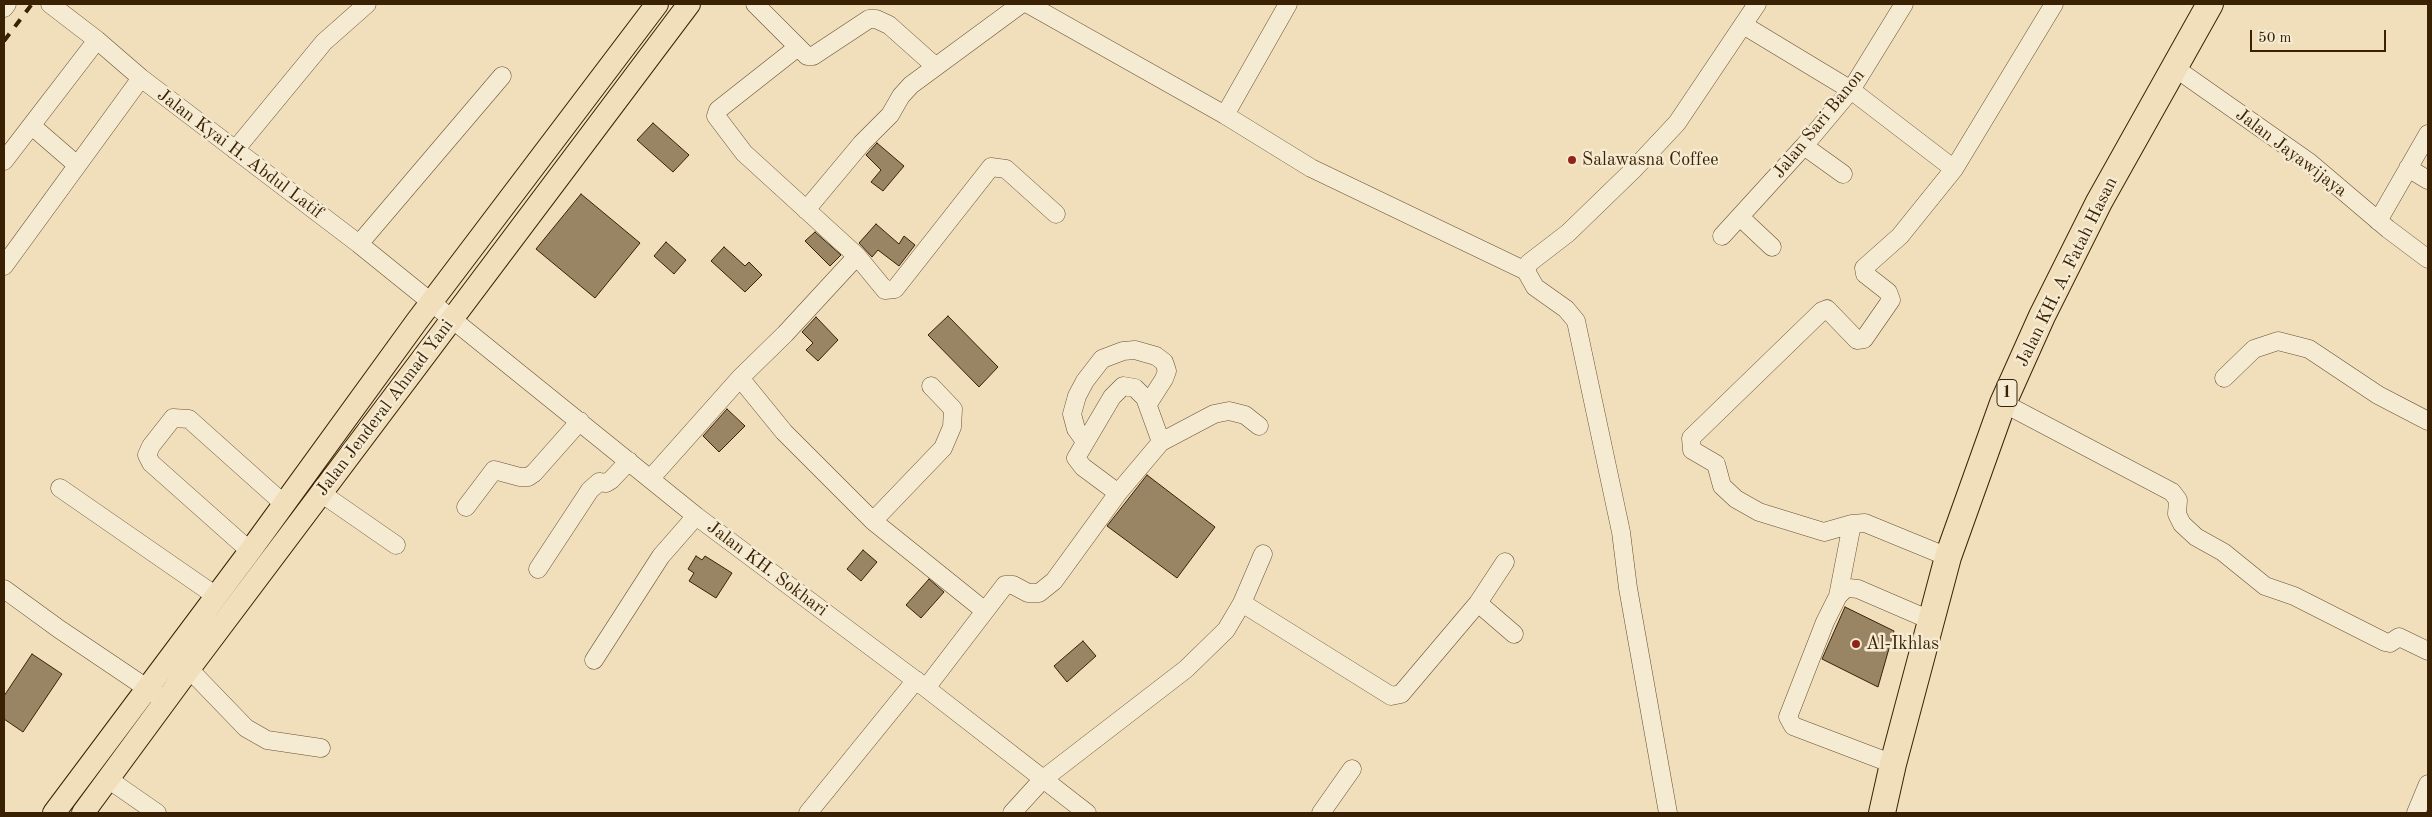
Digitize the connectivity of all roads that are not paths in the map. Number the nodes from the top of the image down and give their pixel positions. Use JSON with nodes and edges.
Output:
{"nodes":[{"id":1,"x":7,"y":4,"type":"edge"},
{"id":2,"x":50,"y":4,"type":"edge"},
{"id":3,"x":367,"y":4,"type":"edge"},
{"id":4,"x":657,"y":4,"type":"edge"},
{"id":5,"x":689,"y":4,"type":"edge"},
{"id":6,"x":755,"y":4,"type":"edge"},
{"id":7,"x":1021,"y":4,"type":"edge"},
{"id":8,"x":1028,"y":4,"type":"edge"},
{"id":9,"x":1757,"y":4,"type":"edge"},
{"id":10,"x":1904,"y":4,"type":"edge"},
{"id":11,"x":2054,"y":4,"type":"edge"},
{"id":12,"x":2210,"y":4,"type":"edge"},
{"id":13,"x":1283,"y":5,"type":"edge"},
{"id":14,"x":4,"y":8,"type":"edge"},
{"id":15,"x":1744,"y":26,"type":"junction"},
{"id":16,"x":97,"y":40,"type":"junction"},
{"id":17,"x":798,"y":47,"type":"junction"},
{"id":18,"x":935,"y":66,"type":"junction"},
{"id":19,"x":2176,"y":68,"type":"junction"},
{"id":20,"x":502,"y":76,"type":"dead end"},
{"id":21,"x":142,"y":78,"type":"junction"},
{"id":22,"x":1851,"y":90,"type":"junction"},
{"id":23,"x":1225,"y":115,"type":"junction"},
{"id":24,"x":32,"y":126,"type":"junction"},
{"id":25,"x":2428,"y":134,"type":"edge"},
{"id":26,"x":1804,"y":146,"type":"junction"},
{"id":27,"x":235,"y":150,"type":"junction"},
{"id":28,"x":4,"y":161,"type":"edge"},
{"id":29,"x":77,"y":165,"type":"junction"},
{"id":30,"x":2408,"y":168,"type":"junction"},
{"id":31,"x":1954,"y":169,"type":"junction"},
{"id":32,"x":1843,"y":174,"type":"dead end"},
{"id":33,"x":2428,"y":180,"type":"edge"},
{"id":34,"x":806,"y":210,"type":"junction"},
{"id":35,"x":1056,"y":214,"type":"dead end"},
{"id":36,"x":1740,"y":217,"type":"junction"},
{"id":37,"x":2378,"y":221,"type":"junction"},
{"id":38,"x":1722,"y":236,"type":"dead end"},
{"id":39,"x":358,"y":244,"type":"junction"},
{"id":40,"x":1772,"y":247,"type":"dead end"},
{"id":41,"x":857,"y":256,"type":"junction"},
{"id":42,"x":2428,"y":258,"type":"edge"},
{"id":43,"x":4,"y":266,"type":"edge"},
{"id":44,"x":1526,"y":271,"type":"junction"},
{"id":45,"x":431,"y":302,"type":"junction"},
{"id":46,"x":451,"y":319,"type":"junction"},
{"id":47,"x":740,"y":378,"type":"junction"},
{"id":48,"x":2224,"y":378,"type":"dead end"},
{"id":49,"x":931,"y":386,"type":"dead end"},
{"id":50,"x":2003,"y":403,"type":"junction"},
{"id":51,"x":1148,"y":404,"type":"junction"},
{"id":52,"x":2428,"y":420,"type":"edge"},
{"id":53,"x":580,"y":421,"type":"junction"},
{"id":54,"x":1259,"y":426,"type":"dead end"},
{"id":55,"x":1084,"y":440,"type":"junction"},
{"id":56,"x":1161,"y":442,"type":"junction"},
{"id":57,"x":629,"y":460,"type":"junction"},
{"id":58,"x":651,"y":478,"type":"junction"},
{"id":59,"x":60,"y":488,"type":"dead end"},
{"id":60,"x":321,"y":493,"type":"junction"},
{"id":61,"x":1118,"y":494,"type":"junction"},
{"id":62,"x":284,"y":504,"type":"junction"},
{"id":63,"x":466,"y":507,"type":"dead end"},
{"id":64,"x":696,"y":516,"type":"junction"},
{"id":65,"x":873,"y":521,"type":"junction"},
{"id":66,"x":1852,"y":524,"type":"junction"},
{"id":67,"x":396,"y":545,"type":"dead end"},
{"id":68,"x":250,"y":551,"type":"junction"},
{"id":69,"x":1263,"y":554,"type":"dead end"},
{"id":70,"x":1948,"y":557,"type":"junction"},
{"id":71,"x":1505,"y":562,"type":"dead end"},
{"id":72,"x":538,"y":569,"type":"dead end"},
{"id":73,"x":4,"y":589,"type":"edge"},
{"id":74,"x":216,"y":596,"type":"junction"},
{"id":75,"x":1838,"y":596,"type":"junction"},
{"id":76,"x":1242,"y":603,"type":"junction"},
{"id":77,"x":1478,"y":603,"type":"junction"},
{"id":78,"x":985,"y":611,"type":"junction"},
{"id":79,"x":1930,"y":620,"type":"junction"},
{"id":80,"x":1514,"y":634,"type":"dead end"},
{"id":81,"x":2428,"y":651,"type":"edge"},
{"id":82,"x":594,"y":660,"type":"dead end"},
{"id":83,"x":189,"y":669,"type":"junction"},
{"id":84,"x":921,"y":684,"type":"junction"},
{"id":85,"x":147,"y":688,"type":"junction"},
{"id":86,"x":165,"y":701,"type":"junction"},
{"id":87,"x":320,"y":748,"type":"dead end"},
{"id":88,"x":1893,"y":764,"type":"junction"},
{"id":89,"x":1352,"y":769,"type":"dead end"},
{"id":90,"x":108,"y":779,"type":"junction"},
{"id":91,"x":1042,"y":780,"type":"junction"},
{"id":92,"x":2428,"y":784,"type":"edge"},
{"id":93,"x":86,"y":812,"type":"edge"},
{"id":94,"x":54,"y":813,"type":"edge"},
{"id":95,"x":157,"y":813,"type":"edge"},
{"id":96,"x":808,"y":813,"type":"edge"},
{"id":97,"x":1012,"y":813,"type":"edge"},
{"id":98,"x":1087,"y":813,"type":"edge"},
{"id":99,"x":1321,"y":813,"type":"edge"},
{"id":100,"x":1668,"y":813,"type":"edge"},
{"id":101,"x":1882,"y":813,"type":"edge"},
{"id":102,"x":2416,"y":813,"type":"edge"}],
"edges":[{"from":1,"to":14,"type":"street"},
{"from":2,"to":16,"type":"street","name":"Jalan Kyai H. Abdul Latif"},
{"from":3,"to":27,"type":"street"},
{"from":4,"to":45,"type":"main road","name":"Jalan Jenderal Ahmad Yani"},
{"from":5,"to":46,"type":"main road","name":"Jalan Jenderal Ahmad Yani"},
{"from":6,"to":17,"type":"street"},
{"from":7,"to":18,"type":"street"},
{"from":8,"to":23,"type":"street"},
{"from":9,"to":15,"type":"street"},
{"from":10,"to":22,"type":"street","name":"Jalan Sari Banon"},
{"from":11,"to":31,"type":"street"},
{"from":12,"to":19,"type":"highway","name":"Jalan KH. A. Fatah Hasan","number":"1"},
{"from":13,"to":23,"type":"street"},
{"from":15,"to":22,"type":"street"},
{"from":15,"to":44,"type":"street"},
{"from":16,"to":21,"type":"street","name":"Jalan Kyai H. Abdul Latif"},
{"from":16,"to":24,"type":"street"},
{"from":17,"to":18,"type":"street"},
{"from":17,"to":34,"type":"street"},
{"from":18,"to":34,"type":"street"},
{"from":19,"to":37,"type":"street","name":"Jalan Jayawijaya"},
{"from":19,"to":50,"type":"highway","name":"Jalan KH. A. Fatah Hasan","number":"1"},
{"from":20,"to":39,"type":"street"},
{"from":21,"to":27,"type":"street","name":"Jalan Kyai H. Abdul Latif"},
{"from":21,"to":29,"type":"street"},
{"from":22,"to":26,"type":"street","name":"Jalan Sari Banon"},
{"from":22,"to":31,"type":"street"},
{"from":23,"to":44,"type":"street"},
{"from":24,"to":28,"type":"street"},
{"from":24,"to":29,"type":"street"},
{"from":25,"to":30,"type":"street"},
{"from":26,"to":32,"type":"street"},
{"from":26,"to":36,"type":"street","name":"Jalan Sari Banon"},
{"from":27,"to":39,"type":"street","name":"Jalan Kyai H. Abdul Latif"},
{"from":29,"to":43,"type":"street"},
{"from":30,"to":33,"type":"street"},
{"from":30,"to":37,"type":"street"},
{"from":31,"to":66,"type":"street"},
{"from":34,"to":41,"type":"street"},
{"from":35,"to":41,"type":"street"},
{"from":36,"to":38,"type":"street","name":"Jalan Sari Banon"},
{"from":36,"to":40,"type":"street"},
{"from":37,"to":42,"type":"street","name":"Jalan Jayawijaya"},
{"from":39,"to":45,"type":"street","name":"Jalan Kyai H. Abdul Latif"},
{"from":41,"to":47,"type":"street"},
{"from":44,"to":100,"type":"street"},
{"from":45,"to":46,"type":"street","name":"Jalan Kyai H. Abdul Latif"},
{"from":45,"to":62,"type":"main road","name":"Jalan Jenderal Ahmad Yani"},
{"from":46,"to":53,"type":"street","name":"Jalan KH. Sokhari"},
{"from":46,"to":60,"type":"main road","name":"Jalan Jenderal Ahmad Yani"},
{"from":47,"to":58,"type":"street"},
{"from":47,"to":65,"type":"street"},
{"from":48,"to":52,"type":"street"},
{"from":49,"to":65,"type":"street"},
{"from":50,"to":70,"type":"highway","name":"Jalan KH. A. Fatah Hasan","number":"1"},
{"from":50,"to":81,"type":"street"},
{"from":51,"to":55,"type":"street"},
{"from":51,"to":55,"type":"street"},
{"from":51,"to":56,"type":"street"},
{"from":53,"to":57,"type":"street","name":"Jalan KH. Sokhari"},
{"from":53,"to":63,"type":"street"},
{"from":54,"to":56,"type":"street"},
{"from":55,"to":61,"type":"street"},
{"from":56,"to":61,"type":"street"},
{"from":57,"to":58,"type":"street","name":"Jalan KH. Sokhari"},
{"from":57,"to":72,"type":"street"},
{"from":58,"to":64,"type":"street","name":"Jalan KH. Sokhari"},
{"from":59,"to":74,"type":"street"},
{"from":60,"to":67,"type":"street"},
{"from":60,"to":83,"type":"main road","name":"Jalan Jenderal Ahmad Yani"},
{"from":61,"to":78,"type":"street"},
{"from":62,"to":68,"type":"main road","name":"Jalan Jenderal Ahmad Yani"},
{"from":62,"to":68,"type":"street"},
{"from":64,"to":82,"type":"street"},
{"from":64,"to":84,"type":"street","name":"Jalan KH. Sokhari"},
{"from":65,"to":78,"type":"street"},
{"from":66,"to":70,"type":"street"},
{"from":66,"to":75,"type":"street"},
{"from":68,"to":74,"type":"main road","name":"Jalan Jenderal Ahmad Yani"},
{"from":69,"to":76,"type":"street"},
{"from":70,"to":79,"type":"highway","name":"Jalan KH. A. Fatah Hasan","number":"1"},
{"from":71,"to":77,"type":"street"},
{"from":73,"to":85,"type":"street"},
{"from":74,"to":85,"type":"main road","name":"Jalan Jenderal Ahmad Yani"},
{"from":75,"to":79,"type":"street"},
{"from":75,"to":88,"type":"street"},
{"from":76,"to":77,"type":"street"},
{"from":76,"to":91,"type":"street"},
{"from":77,"to":80,"type":"street"},
{"from":78,"to":84,"type":"street"},
{"from":79,"to":88,"type":"highway","name":"Jalan KH. A. Fatah Hasan","number":"1"},
{"from":83,"to":86,"type":"main road","name":"Jalan Jenderal Ahmad Yani"},
{"from":83,"to":87,"type":"street"},
{"from":84,"to":91,"type":"street","name":"Jalan KH. Sokhari"},
{"from":84,"to":96,"type":"street"},
{"from":85,"to":86,"type":"street"},
{"from":85,"to":94,"type":"main road","name":"Jalan Jenderal Ahmad Yani"},
{"from":86,"to":90,"type":"main road","name":"Jalan Jenderal Ahmad Yani"},
{"from":88,"to":101,"type":"highway","name":"Jalan KH. A. Fatah Hasan","number":"1"},
{"from":89,"to":99,"type":"street"},
{"from":90,"to":93,"type":"main road","name":"Jalan Jenderal Ahmad Yani"},
{"from":90,"to":95,"type":"street"},
{"from":91,"to":97,"type":"street"},
{"from":91,"to":98,"type":"street","name":"Jalan KH. Sokhari"},
{"from":92,"to":102,"type":"street"}]}
